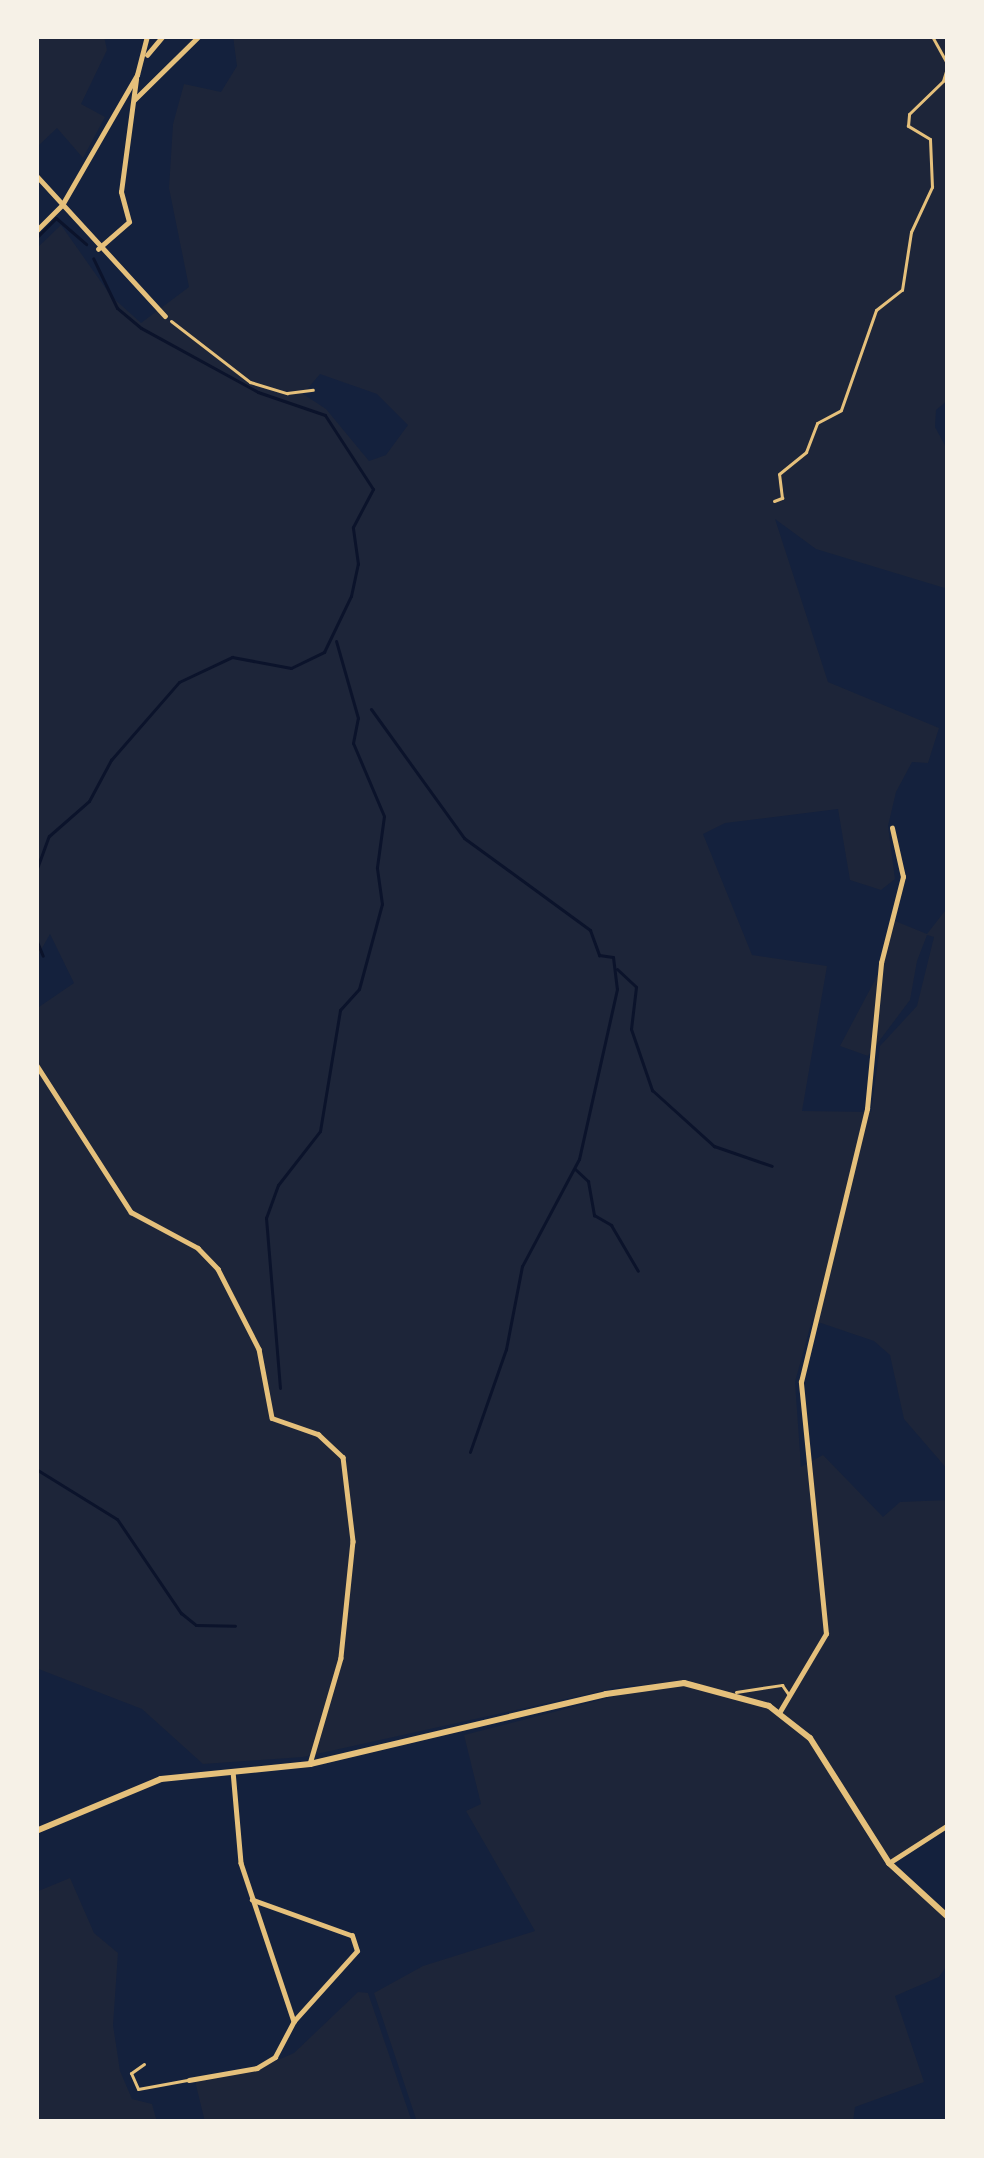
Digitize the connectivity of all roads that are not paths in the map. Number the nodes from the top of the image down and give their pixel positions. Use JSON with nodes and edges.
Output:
{"nodes":[{"id":1,"x":147,"y":36,"type":"edge"},
{"id":2,"x":163,"y":36,"type":"edge"},
{"id":3,"x":199,"y":36,"type":"edge"},
{"id":4,"x":147,"y":55,"type":"junction"},
{"id":5,"x":137,"y":75,"type":"junction"},
{"id":6,"x":134,"y":100,"type":"junction"},
{"id":7,"x":36,"y":176,"type":"edge"},
{"id":8,"x":62,"y":205,"type":"junction"},
{"id":9,"x":36,"y":231,"type":"edge"},
{"id":10,"x":98,"y":249,"type":"junction"},
{"id":11,"x":165,"y":316,"type":"road end"},
{"id":12,"x":892,"y":828,"type":"dead end"},
{"id":13,"x":36,"y":1064,"type":"edge"},
{"id":14,"x":736,"y":1692,"type":"junction"},
{"id":15,"x":790,"y":1696,"type":"junction"},
{"id":16,"x":779,"y":1712,"type":"junction"},
{"id":17,"x":310,"y":1764,"type":"junction"},
{"id":18,"x":233,"y":1772,"type":"junction"},
{"id":19,"x":948,"y":1825,"type":"edge"},
{"id":20,"x":36,"y":1831,"type":"edge"},
{"id":21,"x":889,"y":1863,"type":"junction"},
{"id":22,"x":252,"y":1900,"type":"junction"},
{"id":23,"x":948,"y":1917,"type":"edge"},
{"id":24,"x":294,"y":2021,"type":"junction"},
{"id":25,"x":144,"y":2064,"type":"dead end"},
{"id":26,"x":189,"y":2080,"type":"joint"}],
"edges":[{"from":1,"to":4,"type":"street"},
{"from":2,"to":4,"type":"street"},
{"from":3,"to":6,"type":"street"},
{"from":4,"to":5,"type":"street"},
{"from":5,"to":6,"type":"street"},
{"from":5,"to":8,"type":"street"},
{"from":6,"to":10,"type":"street"},
{"from":7,"to":8,"type":"street"},
{"from":8,"to":9,"type":"street"},
{"from":8,"to":10,"type":"street"},
{"from":10,"to":11,"type":"street"},
{"from":12,"to":15,"type":"street"},
{"from":13,"to":17,"type":"street"},
{"from":14,"to":15,"type":"lane"},
{"from":14,"to":16,"type":"street"},
{"from":14,"to":17,"type":"street"},
{"from":15,"to":16,"type":"street"},
{"from":16,"to":21,"type":"street"},
{"from":17,"to":18,"type":"street"},
{"from":18,"to":20,"type":"street"},
{"from":18,"to":22,"type":"street"},
{"from":19,"to":21,"type":"street"},
{"from":21,"to":23,"type":"street"},
{"from":22,"to":24,"type":"street"},
{"from":22,"to":24,"type":"street"},
{"from":24,"to":26,"type":"street"},
{"from":25,"to":26,"type":"lane"}]}
